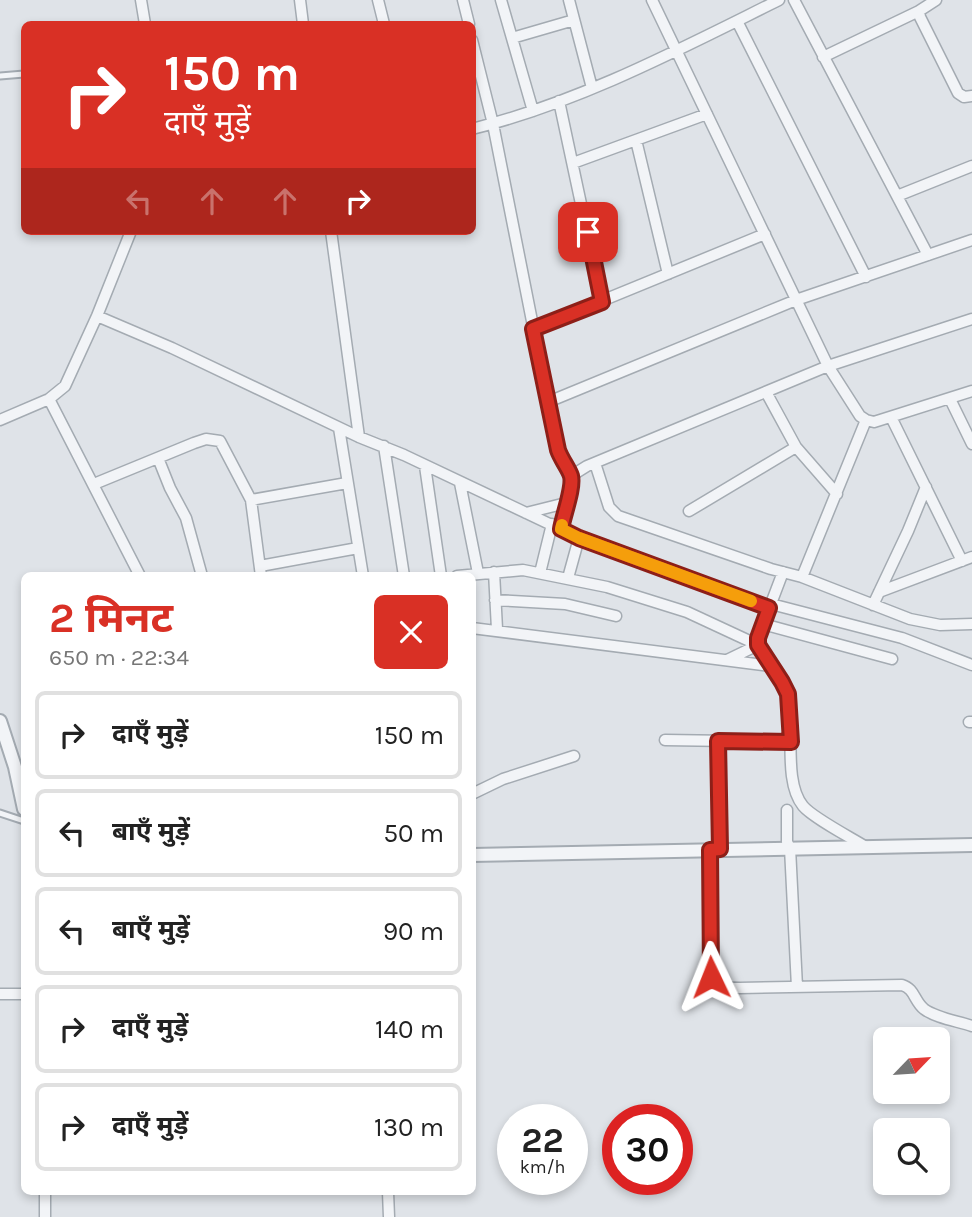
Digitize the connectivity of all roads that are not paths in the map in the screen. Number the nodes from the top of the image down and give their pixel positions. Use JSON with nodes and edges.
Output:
{"nodes":[{"id":1,"x":141,"y":0,"type":"edge"},
{"id":2,"x":300,"y":0,"type":"edge"},
{"id":3,"x":378,"y":0,"type":"edge"},
{"id":4,"x":463,"y":0,"type":"edge"},
{"id":5,"x":501,"y":0,"type":"edge"},
{"id":6,"x":569,"y":0,"type":"edge"},
{"id":7,"x":652,"y":0,"type":"edge"},
{"id":8,"x":779,"y":0,"type":"edge"},
{"id":9,"x":794,"y":0,"type":"edge"},
{"id":10,"x":936,"y":0,"type":"edge"},
{"id":11,"x":919,"y":11,"type":"junction"},
{"id":12,"x":574,"y":20,"type":"junction"},
{"id":13,"x":144,"y":21,"type":"edge"},
{"id":14,"x":303,"y":21,"type":"edge"},
{"id":15,"x":383,"y":21,"type":"edge"},
{"id":16,"x":468,"y":21,"type":"edge"},
{"id":17,"x":737,"y":21,"type":"junction"},
{"id":18,"x":512,"y":38,"type":"junction"},
{"id":19,"x":676,"y":51,"type":"junction"},
{"id":20,"x":476,"y":56,"type":"edge"},
{"id":21,"x":823,"y":57,"type":"junction"},
{"id":22,"x":21,"y":74,"type":"edge"},
{"id":23,"x":0,"y":76,"type":"edge"},
{"id":24,"x":592,"y":88,"type":"junction"},
{"id":25,"x":972,"y":96,"type":"edge"},
{"id":26,"x":559,"y":101,"type":"junction"},
{"id":27,"x":533,"y":111,"type":"junction"},
{"id":28,"x":707,"y":114,"type":"junction"},
{"id":29,"x":493,"y":124,"type":"junction"},
{"id":30,"x":476,"y":128,"type":"edge"},
{"id":31,"x":636,"y":140,"type":"junction"},
{"id":32,"x":573,"y":163,"type":"junction"},
{"id":33,"x":972,"y":166,"type":"edge"},
{"id":34,"x":897,"y":196,"type":"junction"},
{"id":35,"x":765,"y":234,"type":"junction"},
{"id":36,"x":129,"y":235,"type":"edge"},
{"id":37,"x":332,"y":235,"type":"edge"},
{"id":38,"x":972,"y":240,"type":"edge"},
{"id":39,"x":928,"y":255,"type":"junction"},
{"id":40,"x":668,"y":274,"type":"junction"},
{"id":41,"x":866,"y":277,"type":"junction"},
{"id":42,"x":796,"y":300,"type":"junction"},
{"id":43,"x":602,"y":302,"type":"junction"},
{"id":44,"x":97,"y":316,"type":"junction"},
{"id":45,"x":972,"y":318,"type":"edge"},
{"id":46,"x":533,"y":329,"type":"junction"},
{"id":47,"x":828,"y":366,"type":"junction"},
{"id":48,"x":972,"y":391,"type":"edge"},
{"id":49,"x":766,"y":392,"type":"junction"},
{"id":50,"x":950,"y":398,"type":"junction"},
{"id":51,"x":49,"y":399,"type":"junction"},
{"id":52,"x":548,"y":402,"type":"junction"},
{"id":53,"x":891,"y":417,"type":"junction"},
{"id":54,"x":0,"y":420,"type":"edge"},
{"id":55,"x":866,"y":421,"type":"junction"},
{"id":56,"x":339,"y":428,"type":"junction"},
{"id":57,"x":359,"y":437,"type":"junction"},
{"id":58,"x":972,"y":444,"type":"edge"},
{"id":59,"x":384,"y":446,"type":"junction"},
{"id":60,"x":796,"y":447,"type":"junction"},
{"id":61,"x":158,"y":457,"type":"junction"},
{"id":62,"x":595,"y":463,"type":"junction"},
{"id":63,"x":425,"y":466,"type":"junction"},
{"id":64,"x":571,"y":476,"type":"junction"},
{"id":65,"x":347,"y":483,"type":"junction"},
{"id":66,"x":460,"y":483,"type":"junction"},
{"id":67,"x":94,"y":484,"type":"junction"},
{"id":68,"x":926,"y":487,"type":"junction"},
{"id":69,"x":837,"y":494,"type":"junction"},
{"id":70,"x":251,"y":500,"type":"junction"},
{"id":71,"x":566,"y":503,"type":"junction"},
{"id":72,"x":689,"y":511,"type":"dead end"},
{"id":73,"x":526,"y":513,"type":"junction"},
{"id":74,"x":556,"y":526,"type":"junction"},
{"id":75,"x":579,"y":538,"type":"junction"},
{"id":76,"x":358,"y":548,"type":"junction"},
{"id":77,"x":967,"y":559,"type":"edge"},
{"id":78,"x":261,"y":571,"type":"edge"},
{"id":79,"x":137,"y":572,"type":"edge"},
{"id":80,"x":201,"y":572,"type":"edge"},
{"id":81,"x":362,"y":572,"type":"edge"},
{"id":82,"x":403,"y":572,"type":"edge"},
{"id":83,"x":440,"y":572,"type":"edge"},
{"id":84,"x":494,"y":572,"type":"junction"},
{"id":85,"x":783,"y":572,"type":"junction"},
{"id":86,"x":478,"y":573,"type":"joint"},
{"id":87,"x":540,"y":573,"type":"junction"},
{"id":88,"x":802,"y":577,"type":"junction"},
{"id":89,"x":568,"y":578,"type":"junction"},
{"id":90,"x":879,"y":592,"type":"junction"},
{"id":91,"x":495,"y":600,"type":"junction"},
{"id":92,"x":873,"y":605,"type":"junction"},
{"id":93,"x":770,"y":606,"type":"junction"},
{"id":94,"x":616,"y":616,"type":"dead end"},
{"id":95,"x":763,"y":624,"type":"junction"},
{"id":96,"x":972,"y":624,"type":"edge"},
{"id":97,"x":476,"y":628,"type":"edge"},
{"id":98,"x":496,"y":629,"type":"junction"},
{"id":99,"x":758,"y":645,"type":"junction"},
{"id":100,"x":892,"y":659,"type":"dead end"},
{"id":101,"x":726,"y":661,"type":"junction"},
{"id":102,"x":972,"y":665,"type":"edge"},
{"id":103,"x":771,"y":666,"type":"junction"},
{"id":104,"x":0,"y":721,"type":"edge"},
{"id":105,"x":665,"y":740,"type":"dead end"},
{"id":106,"x":718,"y":741,"type":"junction"},
{"id":107,"x":791,"y":742,"type":"junction"},
{"id":108,"x":574,"y":756,"type":"dead end"},
{"id":109,"x":476,"y":792,"type":"edge"},
{"id":110,"x":21,"y":795,"type":"edge"},
{"id":111,"x":787,"y":810,"type":"dead end"},
{"id":112,"x":0,"y":813,"type":"edge"},
{"id":113,"x":21,"y":820,"type":"edge"},
{"id":114,"x":972,"y":845,"type":"edge"},
{"id":115,"x":866,"y":847,"type":"junction"},
{"id":116,"x":790,"y":848,"type":"junction"},
{"id":117,"x":715,"y":850,"type":"junction"},
{"id":118,"x":476,"y":855,"type":"edge"},
{"id":119,"x":797,"y":987,"type":"junction"},
{"id":120,"x":21,"y":994,"type":"edge"},
{"id":121,"x":0,"y":995,"type":"edge"},
{"id":122,"x":972,"y":1026,"type":"edge"},
{"id":123,"x":45,"y":1195,"type":"edge"},
{"id":124,"x":388,"y":1195,"type":"edge"},
{"id":125,"x":45,"y":1217,"type":"edge"},
{"id":126,"x":389,"y":1217,"type":"edge"}],
"edges":[{"from":1,"to":13,"type":"street"},
{"from":2,"to":14,"type":"street"},
{"from":3,"to":15,"type":"street"},
{"from":4,"to":16,"type":"street"},
{"from":5,"to":18,"type":"street"},
{"from":6,"to":12,"type":"street"},
{"from":7,"to":19,"type":"street"},
{"from":8,"to":17,"type":"street"},
{"from":9,"to":21,"type":"street"},
{"from":10,"to":11,"type":"street"},
{"from":11,"to":21,"type":"street"},
{"from":11,"to":25,"type":"street"},
{"from":12,"to":18,"type":"street"},
{"from":12,"to":24,"type":"street"},
{"from":17,"to":19,"type":"street"},
{"from":17,"to":41,"type":"street"},
{"from":18,"to":27,"type":"street"},
{"from":19,"to":24,"type":"street"},
{"from":19,"to":28,"type":"street"},
{"from":20,"to":29,"type":"street"},
{"from":21,"to":34,"type":"street"},
{"from":22,"to":23,"type":"lane"},
{"from":24,"to":26,"type":"street"},
{"from":26,"to":27,"type":"street"},
{"from":26,"to":32,"type":"street"},
{"from":27,"to":29,"type":"street"},
{"from":28,"to":31,"type":"street"},
{"from":28,"to":35,"type":"street"},
{"from":29,"to":30,"type":"street"},
{"from":29,"to":46,"type":"street"},
{"from":31,"to":32,"type":"street"},
{"from":31,"to":40,"type":"street"},
{"from":32,"to":43,"type":"street"},
{"from":33,"to":34,"type":"street"},
{"from":34,"to":39,"type":"street"},
{"from":35,"to":40,"type":"street"},
{"from":35,"to":42,"type":"street"},
{"from":36,"to":44,"type":"street"},
{"from":37,"to":57,"type":"street"},
{"from":38,"to":39,"type":"street"},
{"from":39,"to":41,"type":"street"},
{"from":40,"to":43,"type":"street"},
{"from":41,"to":42,"type":"street"},
{"from":42,"to":47,"type":"street"},
{"from":42,"to":52,"type":"street"},
{"from":43,"to":46,"type":"street"},
{"from":44,"to":51,"type":"street"},
{"from":44,"to":56,"type":"street"},
{"from":45,"to":47,"type":"street"},
{"from":46,"to":52,"type":"street"},
{"from":47,"to":49,"type":"street"},
{"from":47,"to":55,"type":"street"},
{"from":48,"to":50,"type":"street"},
{"from":49,"to":60,"type":"street"},
{"from":49,"to":62,"type":"street"},
{"from":50,"to":53,"type":"street"},
{"from":50,"to":58,"type":"street"},
{"from":51,"to":54,"type":"street"},
{"from":51,"to":67,"type":"street"},
{"from":52,"to":64,"type":"street"},
{"from":53,"to":55,"type":"street"},
{"from":53,"to":68,"type":"street"},
{"from":55,"to":69,"type":"street"},
{"from":56,"to":57,"type":"street"},
{"from":56,"to":65,"type":"street"},
{"from":57,"to":59,"type":"street"},
{"from":59,"to":63,"type":"street"},
{"from":59,"to":82,"type":"street"},
{"from":60,"to":69,"type":"street"},
{"from":60,"to":72,"type":"street"},
{"from":61,"to":67,"type":"street"},
{"from":61,"to":70,"type":"street"},
{"from":61,"to":80,"type":"street"},
{"from":62,"to":64,"type":"street"},
{"from":62,"to":85,"type":"street"},
{"from":63,"to":66,"type":"street"},
{"from":63,"to":83,"type":"street"},
{"from":64,"to":71,"type":"street"},
{"from":65,"to":70,"type":"street"},
{"from":65,"to":76,"type":"street"},
{"from":66,"to":73,"type":"street"},
{"from":66,"to":86,"type":"street"},
{"from":67,"to":79,"type":"street"},
{"from":68,"to":77,"type":"street"},
{"from":68,"to":90,"type":"street"},
{"from":69,"to":88,"type":"street"},
{"from":70,"to":78,"type":"street"},
{"from":71,"to":73,"type":"street"},
{"from":71,"to":74,"type":"street"},
{"from":73,"to":74,"type":"street"},
{"from":74,"to":75,"type":"street"},
{"from":74,"to":87,"type":"street"},
{"from":75,"to":89,"type":"street"},
{"from":75,"to":93,"type":"street"},
{"from":76,"to":78,"type":"street"},
{"from":76,"to":81,"type":"street"},
{"from":77,"to":90,"type":"street"},
{"from":84,"to":86,"type":"street"},
{"from":84,"to":87,"type":"street"},
{"from":84,"to":91,"type":"street"},
{"from":85,"to":88,"type":"street"},
{"from":85,"to":93,"type":"street"},
{"from":87,"to":89,"type":"street"},
{"from":88,"to":92,"type":"street"},
{"from":89,"to":99,"type":"street"},
{"from":90,"to":92,"type":"street"},
{"from":91,"to":94,"type":"street"},
{"from":91,"to":98,"type":"street"},
{"from":92,"to":96,"type":"street"},
{"from":93,"to":95,"type":"street"},
{"from":93,"to":102,"type":"street"},
{"from":95,"to":99,"type":"street"},
{"from":95,"to":100,"type":"street"},
{"from":97,"to":98,"type":"street"},
{"from":98,"to":101,"type":"street"},
{"from":99,"to":101,"type":"street"},
{"from":99,"to":103,"type":"street"},
{"from":101,"to":103,"type":"street"},
{"from":103,"to":107,"type":"street"},
{"from":104,"to":110,"type":"street"},
{"from":105,"to":106,"type":"street"},
{"from":106,"to":107,"type":"street"},
{"from":106,"to":117,"type":"street"},
{"from":107,"to":115,"type":"street"},
{"from":108,"to":109,"type":"street"},
{"from":111,"to":116,"type":"street"},
{"from":112,"to":113,"type":"lane"},
{"from":114,"to":115,"type":"street"},
{"from":115,"to":116,"type":"street"},
{"from":116,"to":117,"type":"street"},
{"from":116,"to":119,"type":"street"},
{"from":117,"to":118,"type":"street"},
{"from":117,"to":119,"type":"street"},
{"from":119,"to":122,"type":"street"},
{"from":120,"to":121,"type":"street"},
{"from":123,"to":125,"type":"street"},
{"from":124,"to":126,"type":"street"}]}
